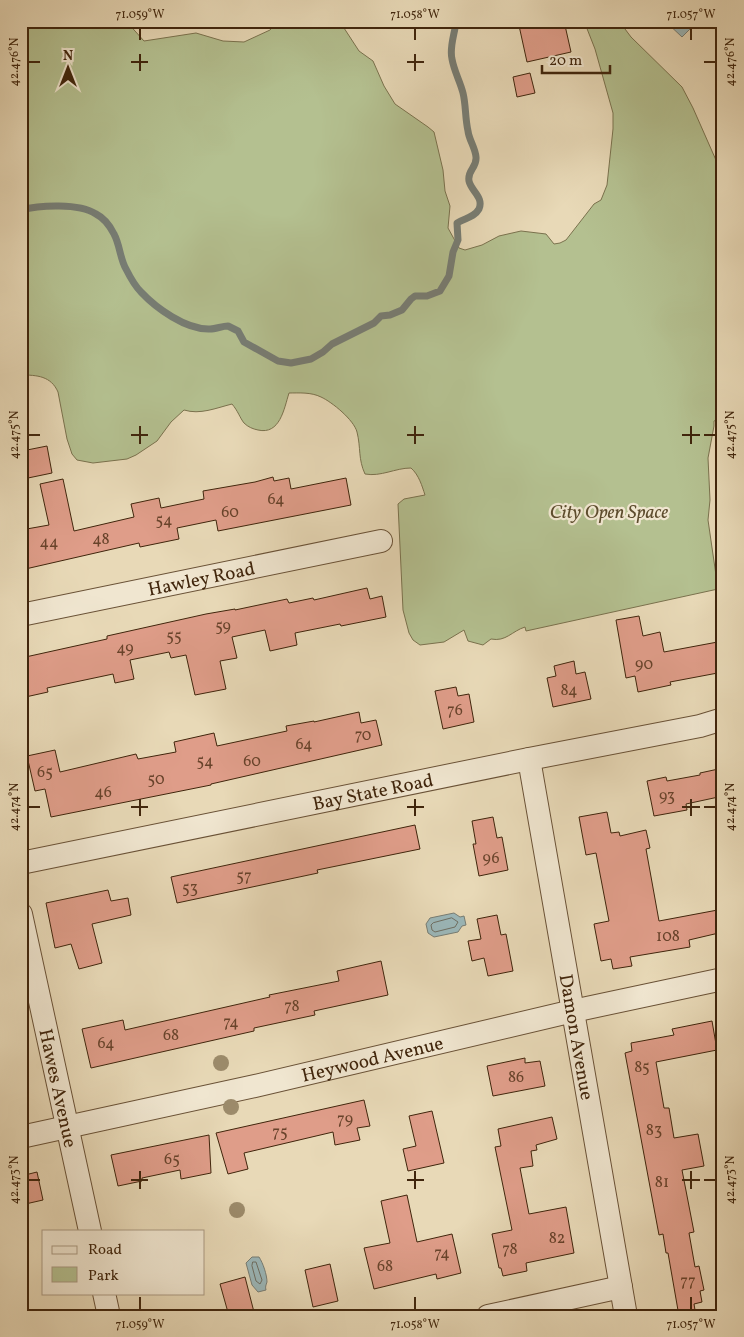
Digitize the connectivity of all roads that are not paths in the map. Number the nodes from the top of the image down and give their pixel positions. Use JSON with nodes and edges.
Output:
{"nodes":[{"id":1,"x":382,"y":541,"type":"dead end"},
{"id":2,"x":21,"y":616,"type":"edge"},
{"id":3,"x":723,"y":719,"type":"edge"},
{"id":4,"x":529,"y":759,"type":"junction"},
{"id":5,"x":21,"y":863,"type":"edge"},
{"id":6,"x":21,"y":914,"type":"edge"},
{"id":7,"x":723,"y":979,"type":"edge"},
{"id":8,"x":573,"y":1011,"type":"junction"},
{"id":9,"x":66,"y":1127,"type":"junction"},
{"id":10,"x":21,"y":1137,"type":"edge"},
{"id":11,"x":90,"y":1230,"type":"edge"},
{"id":12,"x":621,"y":1287,"type":"junction"},
{"id":13,"x":104,"y":1294,"type":"edge"},
{"id":14,"x":109,"y":1316,"type":"edge"},
{"id":15,"x":488,"y":1316,"type":"edge"},
{"id":16,"x":626,"y":1316,"type":"edge"}],
"edges":[{"from":1,"to":2,"type":"street","name":"Hawley Road"},
{"from":3,"to":4,"type":"street","name":"Bay State Road"},
{"from":4,"to":5,"type":"street","name":"Bay State Road"},
{"from":4,"to":8,"type":"street","name":"Damon Avenue"},
{"from":6,"to":9,"type":"street","name":"Hawes Avenue"},
{"from":7,"to":8,"type":"street","name":"Heywood Avenue"},
{"from":8,"to":9,"type":"street","name":"Heywood Avenue"},
{"from":8,"to":12,"type":"street","name":"Damon Avenue"},
{"from":9,"to":10,"type":"street","name":"Heywood Avenue"},
{"from":9,"to":11,"type":"street","name":"Hawes Avenue"},
{"from":12,"to":15,"type":"street"},
{"from":12,"to":16,"type":"street","name":"Damon Avenue"},
{"from":13,"to":14,"type":"street"}]}
